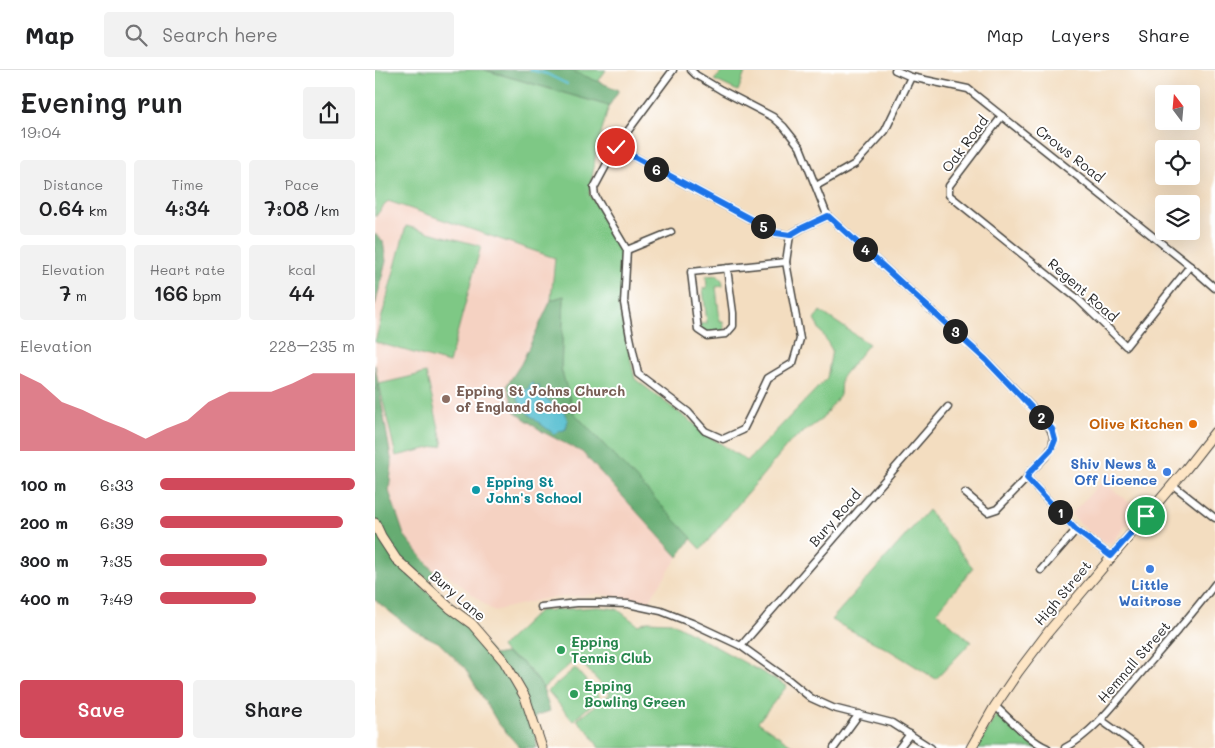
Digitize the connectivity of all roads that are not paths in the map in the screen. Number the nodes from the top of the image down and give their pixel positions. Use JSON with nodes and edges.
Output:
{"nodes":[{"id":1,"x":673,"y":70,"type":"edge"},
{"id":2,"x":691,"y":70,"type":"edge"},
{"id":3,"x":895,"y":70,"type":"edge"},
{"id":4,"x":911,"y":77,"type":"junction"},
{"id":5,"x":1002,"y":116,"type":"junction"},
{"id":6,"x":616,"y":147,"type":"junction"},
{"id":7,"x":816,"y":186,"type":"junction"},
{"id":8,"x":949,"y":186,"type":"joint"},
{"id":9,"x":828,"y":216,"type":"junction"},
{"id":10,"x":671,"y":232,"type":"dead end"},
{"id":11,"x":790,"y":235,"type":"junction"},
{"id":12,"x":627,"y":250,"type":"junction"},
{"id":13,"x":786,"y":262,"type":"junction"},
{"id":14,"x":1190,"y":266,"type":"junction"},
{"id":15,"x":727,"y":268,"type":"junction"},
{"id":16,"x":1215,"y":288,"type":"edge"},
{"id":17,"x":948,"y":407,"type":"dead end"},
{"id":18,"x":1215,"y":432,"type":"edge"},
{"id":19,"x":1027,"y":478,"type":"junction"},
{"id":20,"x":1173,"y":485,"type":"junction"},
{"id":21,"x":965,"y":493,"type":"dead end"},
{"id":22,"x":1215,"y":518,"type":"edge"},
{"id":23,"x":375,"y":523,"type":"edge"},
{"id":24,"x":1076,"y":530,"type":"junction"},
{"id":25,"x":1111,"y":556,"type":"junction"},
{"id":26,"x":1041,"y":570,"type":"dead end"},
{"id":27,"x":1215,"y":584,"type":"edge"},
{"id":28,"x":541,"y":607,"type":"dead end"},
{"id":29,"x":741,"y":646,"type":"junction"},
{"id":30,"x":995,"y":706,"type":"junction"},
{"id":31,"x":859,"y":714,"type":"junction"},
{"id":32,"x":1101,"y":720,"type":"junction"},
{"id":33,"x":910,"y":734,"type":"junction"},
{"id":34,"x":542,"y":748,"type":"edge"},
{"id":35,"x":834,"y":748,"type":"edge"},
{"id":36,"x":899,"y":748,"type":"edge"},
{"id":37,"x":931,"y":748,"type":"edge"},
{"id":38,"x":971,"y":748,"type":"edge"},
{"id":39,"x":1047,"y":748,"type":"edge"},
{"id":40,"x":1065,"y":748,"type":"edge"},
{"id":41,"x":1140,"y":748,"type":"edge"}],
"edges":[{"from":1,"to":6,"type":"street"},
{"from":2,"to":7,"type":"street"},
{"from":3,"to":4,"type":"street","name":"Crows Road"},
{"from":4,"to":5,"type":"street","name":"Crows Road"},
{"from":4,"to":7,"type":"street"},
{"from":5,"to":8,"type":"street","name":"Oak Road"},
{"from":5,"to":14,"type":"street","name":"Crows Road"},
{"from":6,"to":11,"type":"street"},
{"from":6,"to":12,"type":"street"},
{"from":7,"to":9,"type":"street"},
{"from":8,"to":14,"type":"street","name":"Regent Road"},
{"from":9,"to":11,"type":"street"},
{"from":9,"to":19,"type":"street"},
{"from":10,"to":12,"type":"street"},
{"from":11,"to":13,"type":"street"},
{"from":12,"to":13,"type":"street"},
{"from":13,"to":15,"type":"street"},
{"from":14,"to":16,"type":"street","name":"Crows Road"},
{"from":15,"to":15,"type":"street"},
{"from":17,"to":29,"type":"street","name":"Bury Road"},
{"from":18,"to":20,"type":"main road","name":"High Street"},
{"from":19,"to":21,"type":"street"},
{"from":19,"to":24,"type":"street"},
{"from":20,"to":22,"type":"street"},
{"from":20,"to":25,"type":"main road","name":"High Street"},
{"from":23,"to":34,"type":"main road","name":"Bury Lane"},
{"from":24,"to":25,"type":"street"},
{"from":24,"to":26,"type":"street"},
{"from":25,"to":30,"type":"main road","name":"High Street"},
{"from":27,"to":32,"type":"street","name":"Hemnall Street"},
{"from":28,"to":29,"type":"street"},
{"from":29,"to":31,"type":"street"},
{"from":30,"to":38,"type":"main road","name":"High Street"},
{"from":30,"to":39,"type":"street"},
{"from":31,"to":33,"type":"street"},
{"from":31,"to":35,"type":"street"},
{"from":32,"to":40,"type":"street","name":"Hemnall Street"},
{"from":32,"to":41,"type":"street"},
{"from":33,"to":36,"type":"street"},
{"from":33,"to":37,"type":"street"}]}
